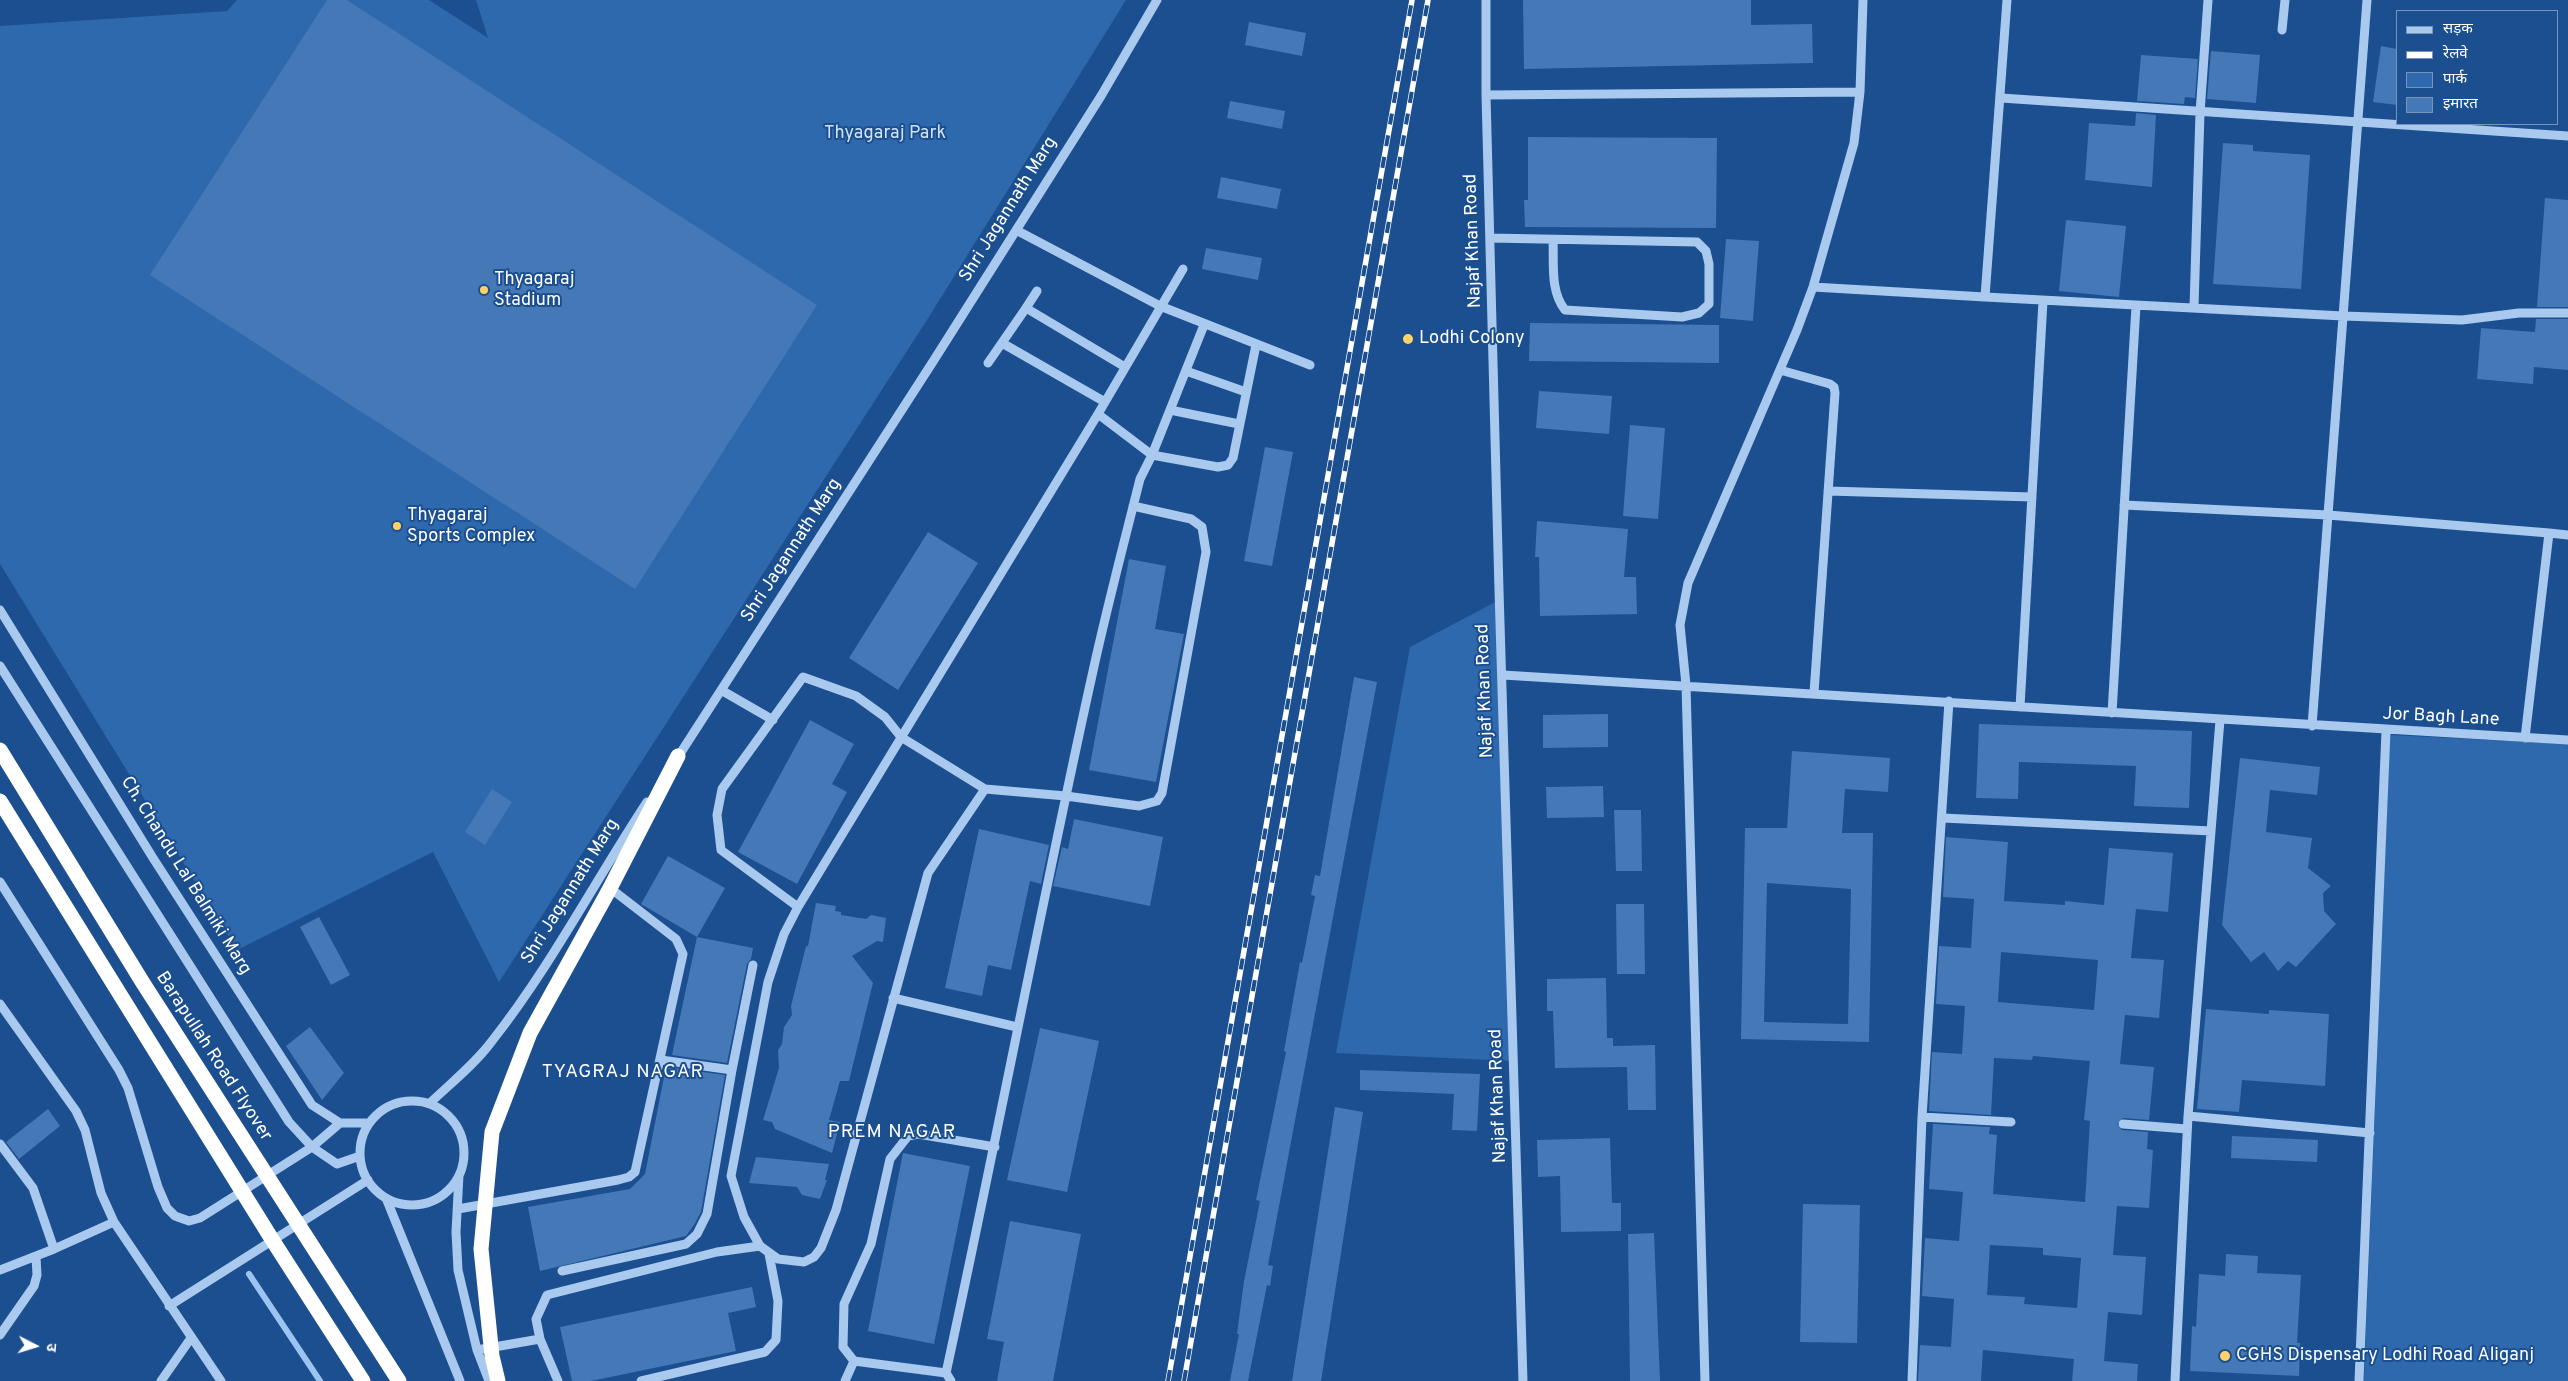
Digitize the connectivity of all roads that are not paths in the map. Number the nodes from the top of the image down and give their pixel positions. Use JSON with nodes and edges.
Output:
{"nodes":[{"id":1,"x":1157,"y":0,"type":"edge"},
{"id":2,"x":1486,"y":0,"type":"edge"},
{"id":3,"x":1863,"y":0,"type":"edge"},
{"id":4,"x":2007,"y":0,"type":"edge"},
{"id":5,"x":2208,"y":0,"type":"edge"},
{"id":6,"x":2285,"y":0,"type":"edge"},
{"id":7,"x":2367,"y":0,"type":"edge"},
{"id":8,"x":2282,"y":30,"type":"dead end"},
{"id":9,"x":1860,"y":92,"type":"junction"},
{"id":10,"x":1486,"y":95,"type":"junction"},
{"id":11,"x":2001,"y":98,"type":"junction"},
{"id":12,"x":2200,"y":113,"type":"junction"},
{"id":13,"x":2359,"y":122,"type":"junction"},
{"id":14,"x":2396,"y":124,"type":"edge"},
{"id":15,"x":2404,"y":125,"type":"edge"},
{"id":16,"x":2568,"y":136,"type":"edge"},
{"id":17,"x":1016,"y":230,"type":"junction"},
{"id":18,"x":1490,"y":238,"type":"junction"},
{"id":19,"x":1553,"y":240,"type":"junction"},
{"id":20,"x":1183,"y":269,"type":"dead end"},
{"id":21,"x":1813,"y":287,"type":"junction"},
{"id":22,"x":1037,"y":291,"type":"dead end"},
{"id":23,"x":1985,"y":297,"type":"junction"},
{"id":24,"x":2043,"y":301,"type":"junction"},
{"id":25,"x":1160,"y":306,"type":"junction"},
{"id":26,"x":2136,"y":306,"type":"junction"},
{"id":27,"x":2194,"y":307,"type":"junction"},
{"id":28,"x":1026,"y":308,"type":"junction"},
{"id":29,"x":2568,"y":313,"type":"edge"},
{"id":30,"x":2343,"y":316,"type":"junction"},
{"id":31,"x":1204,"y":325,"type":"junction"},
{"id":32,"x":1002,"y":343,"type":"junction"},
{"id":33,"x":1256,"y":345,"type":"junction"},
{"id":34,"x":988,"y":363,"type":"dead end"},
{"id":35,"x":1310,"y":365,"type":"dead end"},
{"id":36,"x":1125,"y":367,"type":"junction"},
{"id":37,"x":1780,"y":370,"type":"junction"},
{"id":38,"x":1186,"y":371,"type":"junction"},
{"id":39,"x":1246,"y":392,"type":"junction"},
{"id":40,"x":1105,"y":402,"type":"junction"},
{"id":41,"x":1170,"y":410,"type":"junction"},
{"id":42,"x":1098,"y":414,"type":"junction"},
{"id":43,"x":1239,"y":424,"type":"junction"},
{"id":44,"x":1152,"y":455,"type":"junction"},
{"id":45,"x":1828,"y":491,"type":"junction"},
{"id":46,"x":2032,"y":497,"type":"junction"},
{"id":47,"x":2124,"y":505,"type":"junction"},
{"id":48,"x":1133,"y":506,"type":"junction"},
{"id":49,"x":2328,"y":515,"type":"junction"},
{"id":50,"x":2549,"y":533,"type":"junction"},
{"id":51,"x":2568,"y":535,"type":"edge"},
{"id":52,"x":0,"y":610,"type":"edge"},
{"id":53,"x":0,"y":666,"type":"edge"},
{"id":54,"x":1503,"y":675,"type":"junction"},
{"id":55,"x":1686,"y":686,"type":"junction"},
{"id":56,"x":721,"y":690,"type":"junction"},
{"id":57,"x":1814,"y":693,"type":"junction"},
{"id":58,"x":1949,"y":702,"type":"junction"},
{"id":59,"x":2020,"y":707,"type":"junction"},
{"id":60,"x":2112,"y":713,"type":"junction"},
{"id":61,"x":773,"y":720,"type":"junction"},
{"id":62,"x":2220,"y":720,"type":"junction"},
{"id":63,"x":2312,"y":726,"type":"junction"},
{"id":64,"x":2386,"y":732,"type":"junction"},
{"id":65,"x":901,"y":737,"type":"junction"},
{"id":66,"x":2525,"y":738,"type":"junction"},
{"id":67,"x":2568,"y":740,"type":"edge"},
{"id":68,"x":0,"y":750,"type":"edge"},
{"id":69,"x":678,"y":756,"type":"junction"},
{"id":70,"x":985,"y":789,"type":"junction"},
{"id":71,"x":1066,"y":796,"type":"junction"},
{"id":72,"x":0,"y":802,"type":"edge"},
{"id":73,"x":1943,"y":818,"type":"junction"},
{"id":74,"x":2211,"y":831,"type":"junction"},
{"id":75,"x":0,"y":882,"type":"edge"},
{"id":76,"x":609,"y":890,"type":"junction"},
{"id":77,"x":798,"y":907,"type":"junction"},
{"id":78,"x":753,"y":966,"type":"dead end"},
{"id":79,"x":893,"y":998,"type":"junction"},
{"id":80,"x":0,"y":1004,"type":"edge"},
{"id":81,"x":1017,"y":1028,"type":"junction"},
{"id":82,"x":661,"y":1060,"type":"junction"},
{"id":83,"x":732,"y":1070,"type":"junction"},
{"id":84,"x":430,"y":1103,"type":"junction"},
{"id":85,"x":2188,"y":1116,"type":"junction"},
{"id":86,"x":1922,"y":1117,"type":"junction"},
{"id":87,"x":2011,"y":1122,"type":"dead end"},
{"id":88,"x":340,"y":1123,"type":"junction"},
{"id":89,"x":369,"y":1123,"type":"junction"},
{"id":90,"x":2123,"y":1124,"type":"dead end"},
{"id":91,"x":2187,"y":1129,"type":"junction"},
{"id":92,"x":2370,"y":1134,"type":"junction"},
{"id":93,"x":0,"y":1144,"type":"edge"},
{"id":94,"x":995,"y":1146,"type":"junction"},
{"id":95,"x":312,"y":1147,"type":"junction"},
{"id":96,"x":360,"y":1156,"type":"junction"},
{"id":97,"x":460,"y":1175,"type":"junction"},
{"id":98,"x":368,"y":1180,"type":"junction"},
{"id":99,"x":386,"y":1198,"type":"junction"},
{"id":100,"x":458,"y":1209,"type":"junction"},
{"id":101,"x":114,"y":1222,"type":"junction"},
{"id":102,"x":760,"y":1246,"type":"junction"},
{"id":103,"x":54,"y":1250,"type":"junction"},
{"id":104,"x":768,"y":1254,"type":"junction"},
{"id":105,"x":36,"y":1256,"type":"junction"},
{"id":106,"x":0,"y":1270,"type":"edge"},
{"id":107,"x":562,"y":1271,"type":"dead end"},
{"id":108,"x":169,"y":1306,"type":"junction"},
{"id":109,"x":0,"y":1335,"type":"edge"},
{"id":110,"x":191,"y":1338,"type":"junction"},
{"id":111,"x":540,"y":1339,"type":"junction"},
{"id":112,"x":477,"y":1350,"type":"junction"},
{"id":113,"x":854,"y":1361,"type":"junction"},
{"id":114,"x":948,"y":1377,"type":"edge"},
{"id":115,"x":161,"y":1381,"type":"edge"},
{"id":116,"x":221,"y":1381,"type":"edge"},
{"id":117,"x":363,"y":1381,"type":"edge"},
{"id":118,"x":399,"y":1381,"type":"edge"},
{"id":119,"x":460,"y":1381,"type":"edge"},
{"id":120,"x":490,"y":1381,"type":"edge"},
{"id":121,"x":498,"y":1381,"type":"edge"},
{"id":122,"x":558,"y":1381,"type":"edge"},
{"id":123,"x":641,"y":1381,"type":"edge"},
{"id":124,"x":845,"y":1381,"type":"edge"},
{"id":125,"x":1523,"y":1381,"type":"edge"},
{"id":126,"x":1704,"y":1381,"type":"edge"},
{"id":127,"x":1912,"y":1381,"type":"edge"},
{"id":128,"x":2174,"y":1381,"type":"edge"},
{"id":129,"x":2358,"y":1381,"type":"edge"}],
"edges":[{"from":1,"to":17,"type":"street","name":"Shri Jagannath Marg"},
{"from":2,"to":10,"type":"street","name":"Najaf Khan Road"},
{"from":3,"to":9,"type":"street"},
{"from":4,"to":11,"type":"street"},
{"from":5,"to":12,"type":"street"},
{"from":6,"to":8,"type":"street"},
{"from":7,"to":13,"type":"street"},
{"from":9,"to":10,"type":"street"},
{"from":9,"to":21,"type":"street"},
{"from":10,"to":18,"type":"street","name":"Najaf Khan Road"},
{"from":11,"to":12,"type":"street"},
{"from":11,"to":23,"type":"street"},
{"from":12,"to":13,"type":"street"},
{"from":12,"to":27,"type":"street"},
{"from":13,"to":14,"type":"street"},
{"from":13,"to":30,"type":"street"},
{"from":15,"to":16,"type":"street"},
{"from":17,"to":25,"type":"street"},
{"from":17,"to":56,"type":"street","name":"Shri Jagannath Marg"},
{"from":18,"to":19,"type":"street"},
{"from":18,"to":54,"type":"street","name":"Najaf Khan Road"},
{"from":19,"to":19,"type":"street"},
{"from":20,"to":25,"type":"street"},
{"from":21,"to":23,"type":"street"},
{"from":21,"to":37,"type":"street"},
{"from":22,"to":28,"type":"street"},
{"from":23,"to":24,"type":"street"},
{"from":24,"to":26,"type":"street"},
{"from":24,"to":46,"type":"street"},
{"from":25,"to":31,"type":"street"},
{"from":25,"to":36,"type":"street"},
{"from":26,"to":27,"type":"street"},
{"from":26,"to":47,"type":"street"},
{"from":27,"to":30,"type":"street"},
{"from":28,"to":32,"type":"street"},
{"from":28,"to":36,"type":"street"},
{"from":29,"to":30,"type":"street"},
{"from":30,"to":49,"type":"street"},
{"from":31,"to":33,"type":"street"},
{"from":31,"to":38,"type":"street"},
{"from":32,"to":34,"type":"street"},
{"from":32,"to":40,"type":"street"},
{"from":33,"to":35,"type":"street"},
{"from":33,"to":39,"type":"street"},
{"from":36,"to":40,"type":"street"},
{"from":37,"to":45,"type":"street"},
{"from":37,"to":55,"type":"street"},
{"from":38,"to":39,"type":"street"},
{"from":38,"to":41,"type":"street"},
{"from":39,"to":43,"type":"street"},
{"from":40,"to":42,"type":"street"},
{"from":41,"to":43,"type":"street"},
{"from":41,"to":44,"type":"street"},
{"from":42,"to":44,"type":"street"},
{"from":42,"to":65,"type":"street"},
{"from":43,"to":44,"type":"street"},
{"from":44,"to":48,"type":"street"},
{"from":45,"to":46,"type":"street"},
{"from":45,"to":57,"type":"street"},
{"from":46,"to":59,"type":"street"},
{"from":47,"to":49,"type":"street"},
{"from":47,"to":60,"type":"street"},
{"from":48,"to":71,"type":"street"},
{"from":48,"to":71,"type":"street"},
{"from":49,"to":50,"type":"street"},
{"from":49,"to":63,"type":"street"},
{"from":50,"to":51,"type":"street"},
{"from":50,"to":66,"type":"street"},
{"from":52,"to":88,"type":"street","name":"Ch. Chandu Lal Balmiki Marg"},
{"from":53,"to":95,"type":"street"},
{"from":54,"to":55,"type":"street","name":"Jor Bagh Lane"},
{"from":54,"to":125,"type":"street","name":"Najaf Khan Road"},
{"from":55,"to":57,"type":"street","name":"Jor Bagh Lane"},
{"from":55,"to":126,"type":"street"},
{"from":56,"to":61,"type":"street"},
{"from":56,"to":69,"type":"street","name":"Shri Jagannath Marg"},
{"from":57,"to":58,"type":"street","name":"Jor Bagh Lane"},
{"from":58,"to":59,"type":"street","name":"Jor Bagh Lane"},
{"from":58,"to":73,"type":"street"},
{"from":59,"to":60,"type":"street","name":"Jor Bagh Lane"},
{"from":60,"to":62,"type":"street","name":"Jor Bagh Lane"},
{"from":61,"to":65,"type":"street"},
{"from":61,"to":77,"type":"street"},
{"from":62,"to":63,"type":"street","name":"Jor Bagh Lane"},
{"from":62,"to":74,"type":"street"},
{"from":63,"to":64,"type":"street","name":"Jor Bagh Lane"},
{"from":64,"to":66,"type":"street","name":"Jor Bagh Lane"},
{"from":64,"to":92,"type":"street"},
{"from":65,"to":70,"type":"street"},
{"from":65,"to":77,"type":"street"},
{"from":66,"to":67,"type":"street","name":"Jor Bagh Lane"},
{"from":68,"to":118,"type":"highway","name":"Barapullah Road Flyover"},
{"from":69,"to":76,"type":"highway"},
{"from":69,"to":84,"type":"street","name":"Shri Jagannath Marg"},
{"from":70,"to":71,"type":"street"},
{"from":70,"to":79,"type":"street"},
{"from":71,"to":81,"type":"street"},
{"from":72,"to":117,"type":"highway"},
{"from":73,"to":74,"type":"street"},
{"from":73,"to":86,"type":"street"},
{"from":74,"to":85,"type":"street"},
{"from":75,"to":95,"type":"street"},
{"from":76,"to":82,"type":"street"},
{"from":76,"to":121,"type":"highway","bridge":true},
{"from":77,"to":102,"type":"street"},
{"from":78,"to":83,"type":"street"},
{"from":79,"to":81,"type":"street"},
{"from":79,"to":104,"type":"street"},
{"from":80,"to":101,"type":"street"},
{"from":81,"to":94,"type":"street"},
{"from":82,"to":83,"type":"street"},
{"from":82,"to":100,"type":"street"},
{"from":83,"to":107,"type":"street"},
{"from":84,"to":89,"type":"street"},
{"from":84,"to":97,"type":"street"},
{"from":85,"to":91,"type":"street"},
{"from":85,"to":92,"type":"street"},
{"from":86,"to":87,"type":"street"},
{"from":86,"to":127,"type":"street"},
{"from":88,"to":89,"type":"street"},
{"from":88,"to":95,"type":"street"},
{"from":89,"to":96,"type":"street"},
{"from":90,"to":91,"type":"street"},
{"from":91,"to":128,"type":"street"},
{"from":92,"to":129,"type":"street"},
{"from":93,"to":103,"type":"street"},
{"from":94,"to":113,"type":"street"},
{"from":94,"to":114,"type":"street"},
{"from":95,"to":96,"type":"street"},
{"from":96,"to":98,"type":"street"},
{"from":97,"to":99,"type":"street"},
{"from":97,"to":100,"type":"street"},
{"from":98,"to":99,"type":"street"},
{"from":98,"to":108,"type":"street"},
{"from":99,"to":119,"type":"street"},
{"from":100,"to":112,"type":"street"},
{"from":101,"to":103,"type":"street"},
{"from":101,"to":108,"type":"street"},
{"from":102,"to":104,"type":"street"},
{"from":102,"to":111,"type":"street"},
{"from":103,"to":105,"type":"street"},
{"from":104,"to":123,"type":"street"},
{"from":105,"to":106,"type":"street"},
{"from":105,"to":109,"type":"street"},
{"from":108,"to":110,"type":"street"},
{"from":110,"to":115,"type":"street"},
{"from":110,"to":116,"type":"street"},
{"from":111,"to":112,"type":"street"},
{"from":111,"to":122,"type":"street"},
{"from":112,"to":120,"type":"street"},
{"from":113,"to":114,"type":"street"},
{"from":113,"to":124,"type":"street"}]}
